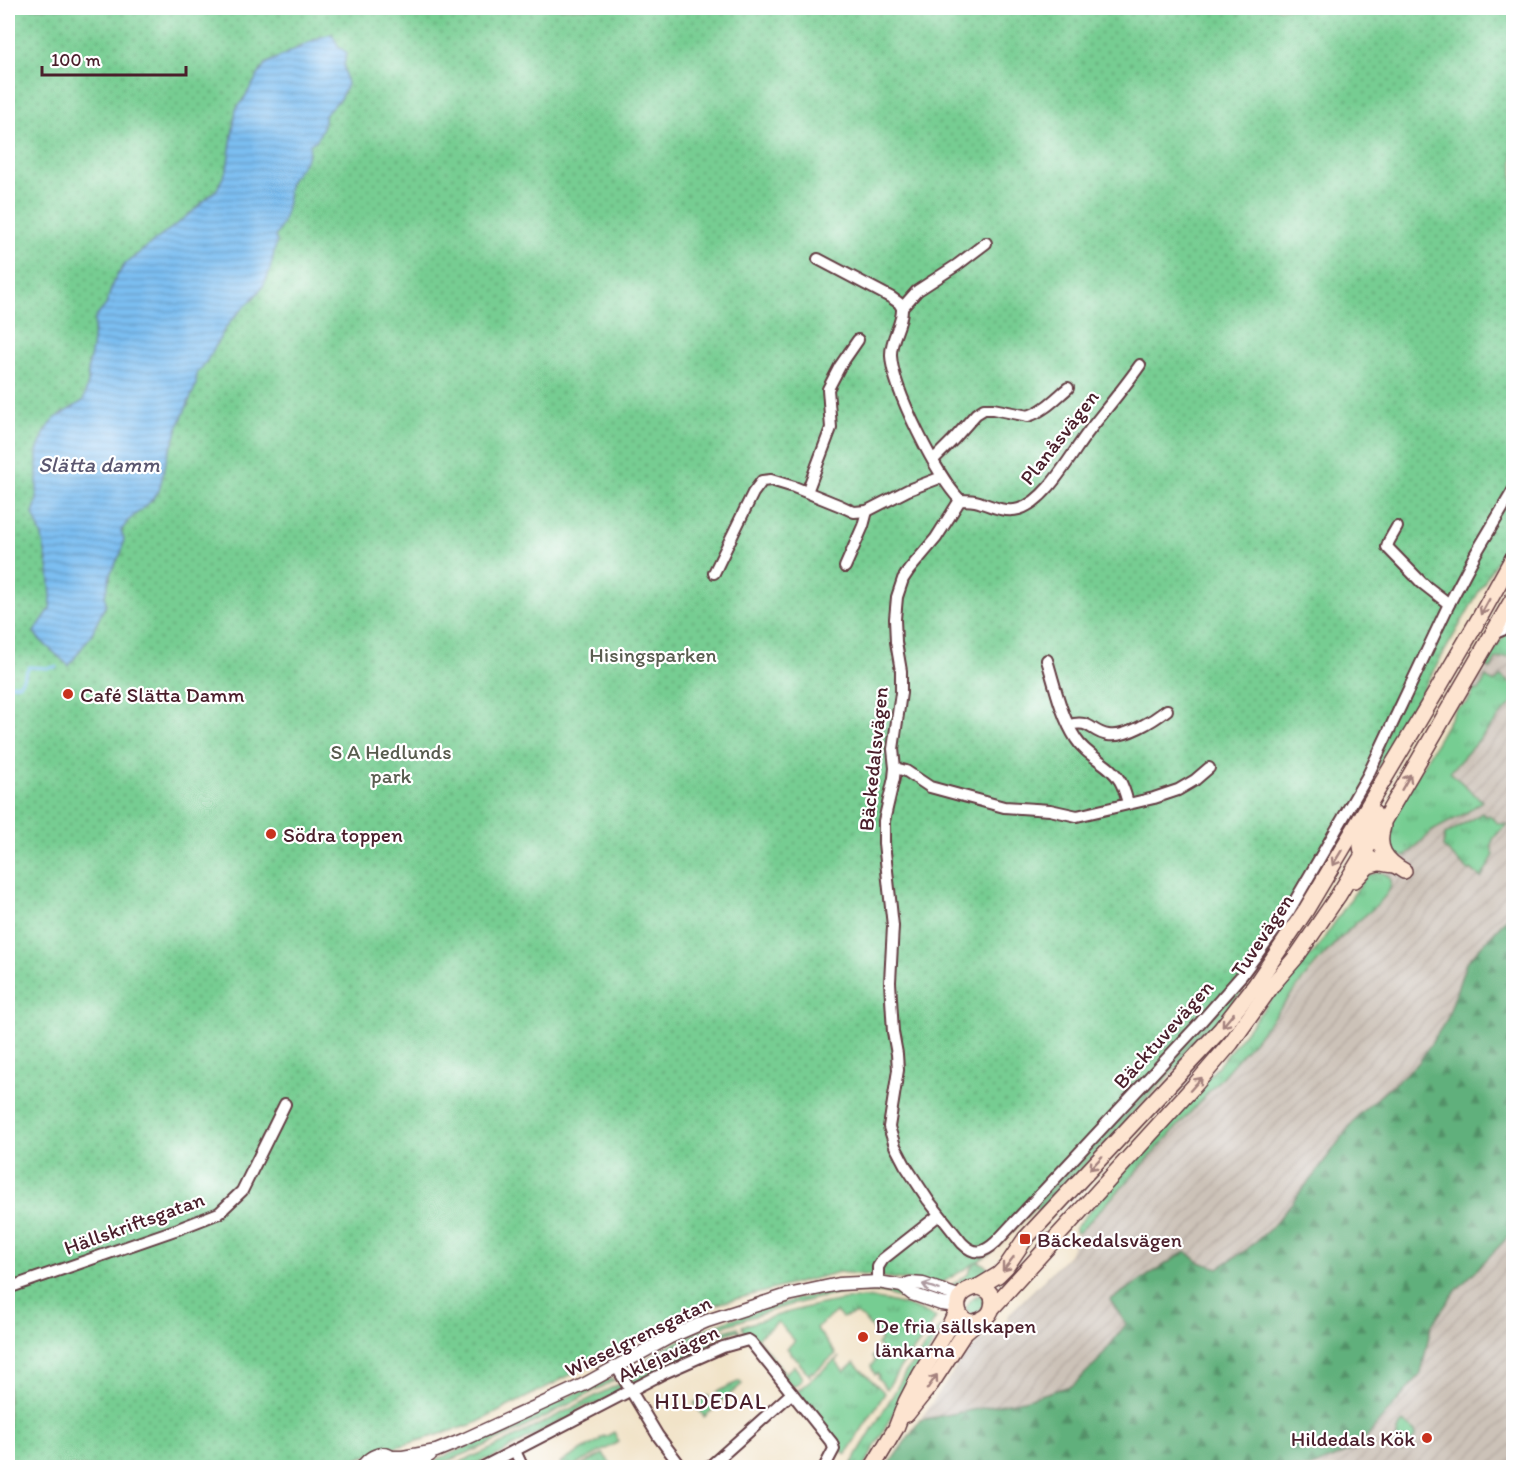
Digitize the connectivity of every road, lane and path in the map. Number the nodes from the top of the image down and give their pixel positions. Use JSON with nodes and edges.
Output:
{"nodes":[{"id":1,"x":986,"y":243,"type":"dead end"},
{"id":2,"x":818,"y":259,"type":"dead end"},
{"id":3,"x":902,"y":308,"type":"junction"},
{"id":4,"x":858,"y":340,"type":"dead end"},
{"id":5,"x":1140,"y":366,"type":"dead end"},
{"id":6,"x":1068,"y":388,"type":"dead end"},
{"id":7,"x":933,"y":460,"type":"junction"},
{"id":8,"x":942,"y":477,"type":"junction"},
{"id":9,"x":1514,"y":489,"type":"edge"},
{"id":10,"x":807,"y":492,"type":"junction"},
{"id":11,"x":960,"y":500,"type":"junction"},
{"id":12,"x":867,"y":512,"type":"junction"},
{"id":13,"x":1397,"y":527,"type":"dead end"},
{"id":14,"x":1514,"y":556,"type":"edge"},
{"id":15,"x":844,"y":567,"type":"dead end"},
{"id":16,"x":714,"y":573,"type":"dead end"},
{"id":17,"x":1514,"y":597,"type":"edge"},
{"id":18,"x":1449,"y":604,"type":"junction"},
{"id":19,"x":1514,"y":614,"type":"edge"},
{"id":20,"x":1492,"y":634,"type":"junction"},
{"id":21,"x":1047,"y":660,"type":"dead end"},
{"id":22,"x":1167,"y":710,"type":"dead end"},
{"id":23,"x":1069,"y":725,"type":"junction"},
{"id":24,"x":895,"y":768,"type":"junction"},
{"id":25,"x":1209,"y":768,"type":"dead end"},
{"id":26,"x":1377,"y":790,"type":"junction"},
{"id":27,"x":1128,"y":803,"type":"junction"},
{"id":28,"x":1384,"y":820,"type":"junction"},
{"id":29,"x":1364,"y":854,"type":"junction"},
{"id":30,"x":1377,"y":863,"type":"junction"},
{"id":31,"x":1297,"y":956,"type":"junction"},
{"id":32,"x":285,"y":1104,"type":"dead end"},
{"id":33,"x":939,"y":1215,"type":"junction"},
{"id":34,"x":878,"y":1282,"type":"junction"},
{"id":35,"x":978,"y":1287,"type":"junction"},
{"id":36,"x":8,"y":1288,"type":"edge"},
{"id":37,"x":958,"y":1304,"type":"junction"},
{"id":38,"x":993,"y":1306,"type":"junction"},
{"id":39,"x":978,"y":1321,"type":"junction"},
{"id":40,"x":616,"y":1366,"type":"junction"},
{"id":41,"x":630,"y":1391,"type":"junction"},
{"id":42,"x":792,"y":1393,"type":"junction"},
{"id":43,"x":896,"y":1428,"type":"junction"},
{"id":44,"x":436,"y":1451,"type":"junction"},
{"id":45,"x":515,"y":1451,"type":"junction"},
{"id":46,"x":394,"y":1462,"type":"edge"},
{"id":47,"x":361,"y":1467,"type":"edge"},
{"id":48,"x":408,"y":1467,"type":"edge"},
{"id":49,"x":482,"y":1467,"type":"edge"},
{"id":50,"x":523,"y":1467,"type":"edge"},
{"id":51,"x":682,"y":1467,"type":"edge"},
{"id":52,"x":708,"y":1467,"type":"edge"},
{"id":53,"x":824,"y":1467,"type":"edge"},
{"id":54,"x":872,"y":1467,"type":"edge"}],
"edges":[{"from":1,"to":3,"type":"street"},
{"from":2,"to":3,"type":"street"},
{"from":3,"to":7,"type":"street"},
{"from":4,"to":10,"type":"street"},
{"from":5,"to":11,"type":"street","name":"Planåsvägen"},
{"from":6,"to":7,"type":"street"},
{"from":7,"to":8,"type":"street"},
{"from":8,"to":11,"type":"street"},
{"from":8,"to":12,"type":"street"},
{"from":9,"to":18,"type":"street","name":"Bäcktuvevägen"},
{"from":10,"to":12,"type":"street"},
{"from":10,"to":16,"type":"street"},
{"from":11,"to":24,"type":"street","name":"Bäckedalsvägen"},
{"from":12,"to":15,"type":"street"},
{"from":13,"to":18,"type":"street"},
{"from":14,"to":26,"type":"main road","name":"Tuvevägen","one_way":true},
{"from":17,"to":20,"type":"main road","name":"Tuvevägen"},
{"from":18,"to":33,"type":"street","name":"Bäcktuvevägen"},
{"from":19,"to":20,"type":"street"},
{"from":28,"to":20,"type":"main road","name":"Tuvevägen","one_way":true},
{"from":21,"to":23,"type":"street"},
{"from":22,"to":23,"type":"street"},
{"from":23,"to":27,"type":"street"},
{"from":24,"to":27,"type":"street"},
{"from":24,"to":33,"type":"street","name":"Bäckedalsvägen"},
{"from":25,"to":27,"type":"street"},
{"from":26,"to":29,"type":"main road"},
{"from":26,"to":35,"type":"main road","name":"Tuvevägen","one_way":true},
{"from":28,"to":29,"type":"main road","name":"Tuvevägen"},
{"from":28,"to":30,"type":"main road"},
{"from":29,"to":30,"type":"main road"},
{"from":29,"to":31,"type":"main road","name":"Tuvevägen"},
{"from":30,"to":31,"type":"main road"},
{"from":38,"to":31,"type":"main road","name":"Tuvevägen","one_way":true},
{"from":32,"to":36,"type":"street","name":"Hällskriftsgatan"},
{"from":33,"to":34,"type":"street"},
{"from":34,"to":37,"type":"street","name":"Wieselgrensgatan"},
{"from":34,"to":40,"type":"street","name":"Wieselgrensgatan"},
{"from":35,"to":37,"type":"main road","name":"Tuvevägen"},
{"from":35,"to":38,"type":"main road"},
{"from":37,"to":39,"type":"main road"},
{"from":37,"to":43,"type":"main road","name":"Tuvevägen"},
{"from":38,"to":39,"type":"main road","name":"Tuvevägen"},
{"from":43,"to":39,"type":"main road","name":"Tuvevägen","one_way":true},
{"from":40,"to":41,"type":"street"},
{"from":40,"to":44,"type":"street","name":"Wieselgrensgatan"},
{"from":41,"to":42,"type":"street","name":"Aklejavägen"},
{"from":41,"to":45,"type":"street","name":"Aklejavägen"},
{"from":41,"to":51,"type":"street"},
{"from":42,"to":52,"type":"street"},
{"from":42,"to":53,"type":"street","name":"Aklejavägen"},
{"from":43,"to":54,"type":"main road","name":"Tuvevägen"},
{"from":44,"to":46,"type":"street","name":"Wieselgrensgatan"},
{"from":44,"to":48,"type":"street","name":"Wieselgrensgatan"},
{"from":45,"to":49,"type":"street","name":"Aklejavägen"},
{"from":45,"to":50,"type":"street"},
{"from":46,"to":47,"type":"street","name":"Wieselgrensgatan"}]}
